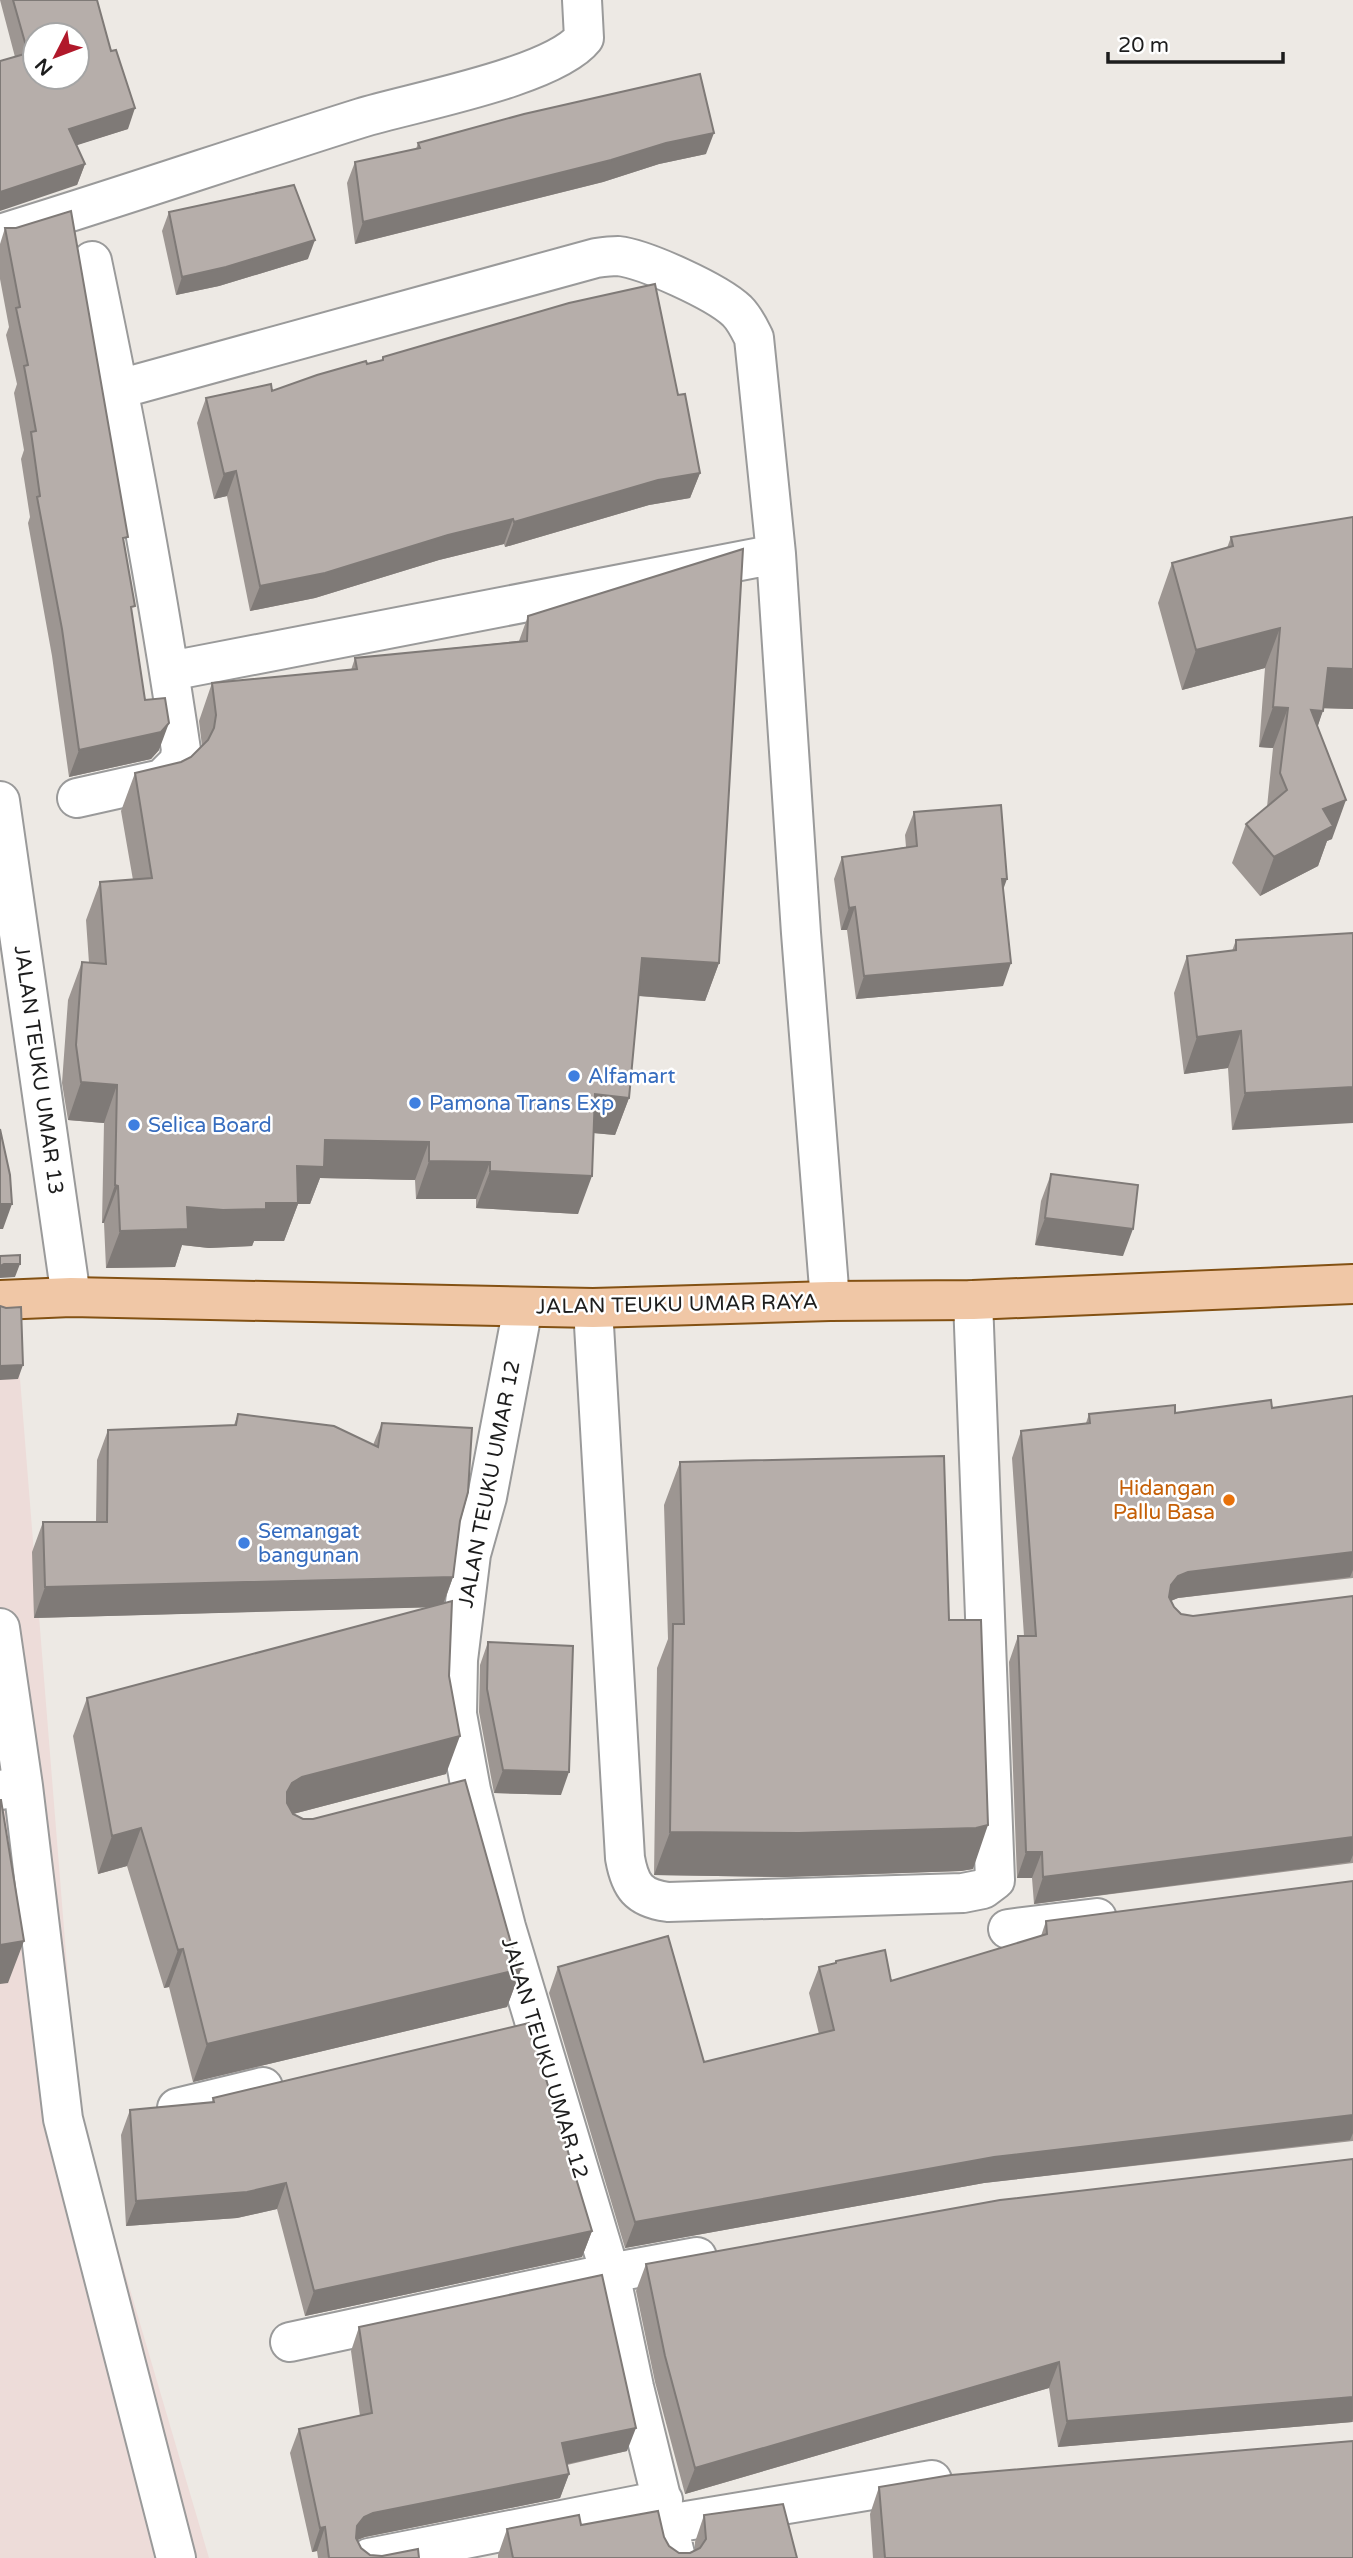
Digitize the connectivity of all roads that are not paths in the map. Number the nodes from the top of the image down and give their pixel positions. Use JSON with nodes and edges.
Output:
{"nodes":[{"id":1,"x":582,"y":0,"type":"edge"},
{"id":2,"x":0,"y":234,"type":"edge"},
{"id":3,"x":92,"y":261,"type":"dead end"},
{"id":4,"x":119,"y":389,"type":"junction"},
{"id":5,"x":776,"y":554,"type":"junction"},
{"id":6,"x":170,"y":671,"type":"junction"},
{"id":7,"x":77,"y":799,"type":"dead end"},
{"id":8,"x":0,"y":801,"type":"edge"},
{"id":9,"x":1353,"y":1284,"type":"edge"},
{"id":10,"x":71,"y":1297,"type":"junction"},
{"id":11,"x":0,"y":1300,"type":"edge"},
{"id":12,"x":973,"y":1300,"type":"junction"},
{"id":13,"x":830,"y":1301,"type":"junction"},
{"id":14,"x":523,"y":1307,"type":"junction"},
{"id":15,"x":593,"y":1308,"type":"junction"},
{"id":16,"x":0,"y":1628,"type":"edge"},
{"id":17,"x":12,"y":1788,"type":"edge"},
{"id":18,"x":471,"y":1790,"type":"junction"},
{"id":19,"x":433,"y":1800,"type":"edge"},
{"id":20,"x":1133,"y":1913,"type":"edge"},
{"id":21,"x":1009,"y":1930,"type":"dead end"},
{"id":22,"x":296,"y":2080,"type":"edge"},
{"id":23,"x":177,"y":2108,"type":"edge"},
{"id":24,"x":731,"y":2251,"type":"edge"},
{"id":25,"x":610,"y":2273,"type":"junction"},
{"id":26,"x":290,"y":2342,"type":"dead end"},
{"id":27,"x":960,"y":2478,"type":"edge"},
{"id":28,"x":669,"y":2528,"type":"edge"},
{"id":29,"x":176,"y":2558,"type":"edge"},
{"id":30,"x":369,"y":2558,"type":"edge"}],
"edges":[{"from":1,"to":2,"type":"street"},
{"from":3,"to":4,"type":"street"},
{"from":4,"to":5,"type":"street"},
{"from":4,"to":6,"type":"street"},
{"from":5,"to":6,"type":"street"},
{"from":5,"to":13,"type":"street"},
{"from":6,"to":7,"type":"street"},
{"from":8,"to":10,"type":"street","name":"JALAN TEUKU UMAR 13"},
{"from":9,"to":12,"type":"main road","name":"JALAN TEUKU UMAR RAYA"},
{"from":10,"to":11,"type":"main road","name":"JALAN TEUKU UMAR RAYA"},
{"from":10,"to":14,"type":"main road","name":"JALAN TEUKU UMAR RAYA"},
{"from":12,"to":13,"type":"main road","name":"JALAN TEUKU UMAR RAYA"},
{"from":12,"to":15,"type":"street"},
{"from":13,"to":15,"type":"main road","name":"JALAN TEUKU UMAR RAYA"},
{"from":14,"to":15,"type":"main road","name":"JALAN TEUKU UMAR RAYA"},
{"from":14,"to":18,"type":"street","name":"JALAN TEUKU UMAR 12"},
{"from":16,"to":17,"type":"street"},
{"from":17,"to":29,"type":"street"},
{"from":18,"to":19,"type":"street"},
{"from":18,"to":25,"type":"street","name":"JALAN TEUKU UMAR 12"},
{"from":20,"to":21,"type":"street"},
{"from":22,"to":23,"type":"street"},
{"from":24,"to":25,"type":"street"},
{"from":25,"to":26,"type":"street"},
{"from":25,"to":28,"type":"street","name":"JALAN TEUKU UMAR 12"},
{"from":27,"to":28,"type":"street"},
{"from":28,"to":30,"type":"street"}]}
